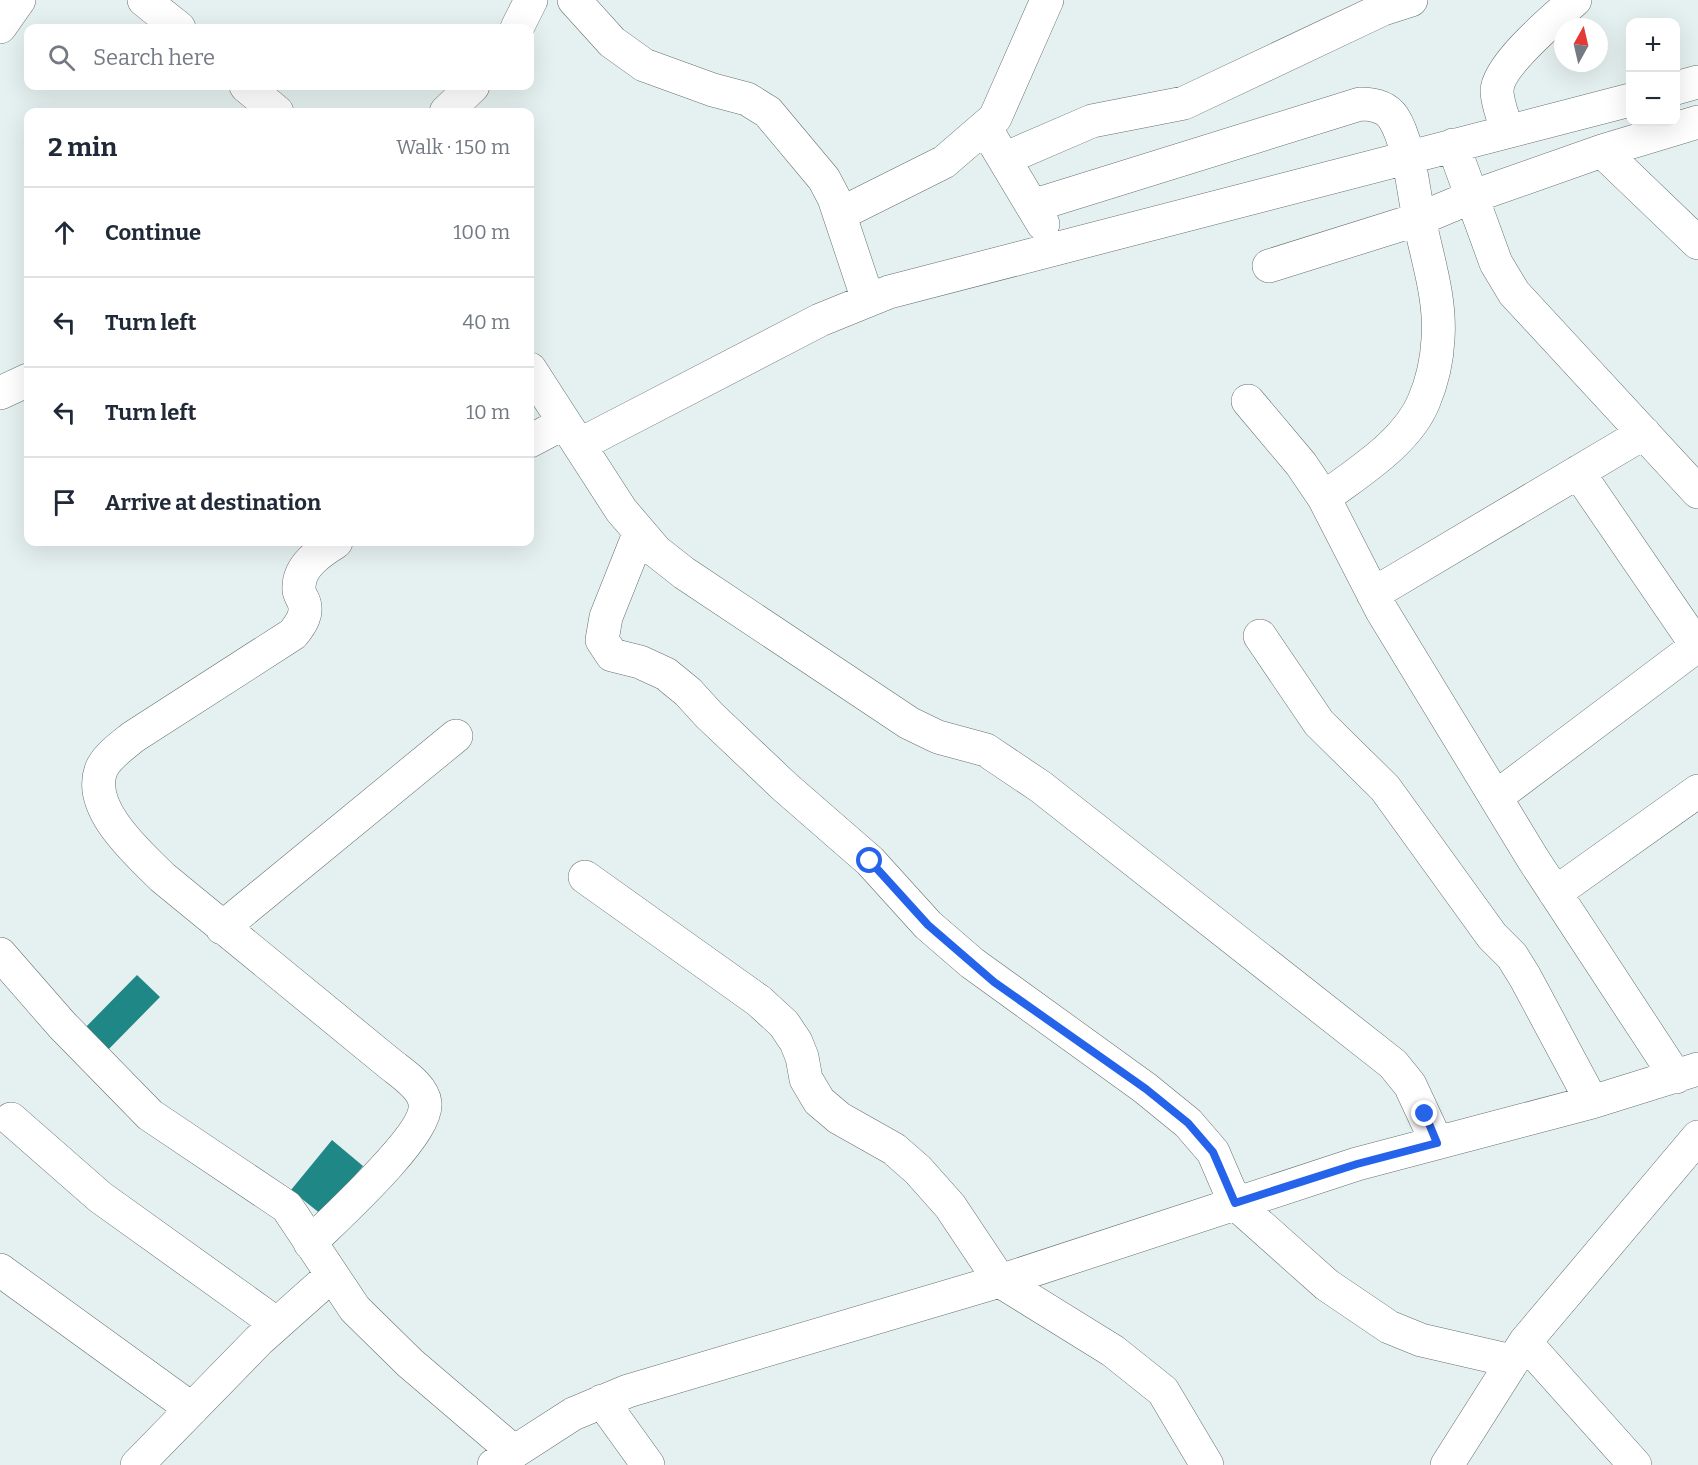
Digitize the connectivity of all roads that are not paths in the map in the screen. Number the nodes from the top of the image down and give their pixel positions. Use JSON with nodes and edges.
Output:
{"nodes":[{"id":1,"x":144,"y":0,"type":"edge"},
{"id":2,"x":531,"y":0,"type":"edge"},
{"id":3,"x":574,"y":0,"type":"edge"},
{"id":4,"x":1047,"y":0,"type":"edge"},
{"id":5,"x":1412,"y":0,"type":"edge"},
{"id":6,"x":1575,"y":0,"type":"edge"},
{"id":7,"x":174,"y":24,"type":"edge"},
{"id":8,"x":519,"y":24,"type":"edge"},
{"id":9,"x":1698,"y":82,"type":"edge"},
{"id":10,"x":1680,"y":87,"type":"edge"},
{"id":11,"x":251,"y":90,"type":"edge"},
{"id":12,"x":468,"y":90,"type":"edge"},
{"id":13,"x":1626,"y":101,"type":"edge"},
{"id":14,"x":272,"y":108,"type":"edge"},
{"id":15,"x":450,"y":108,"type":"edge"},
{"id":16,"x":1698,"y":122,"type":"edge"},
{"id":17,"x":985,"y":128,"type":"junction"},
{"id":18,"x":1507,"y":131,"type":"junction"},
{"id":19,"x":1453,"y":146,"type":"junction"},
{"id":20,"x":1602,"y":151,"type":"junction"},
{"id":21,"x":1408,"y":157,"type":"junction"},
{"id":22,"x":1004,"y":159,"type":"junction"},
{"id":23,"x":1474,"y":196,"type":"junction"},
{"id":24,"x":1032,"y":206,"type":"junction"},
{"id":25,"x":840,"y":214,"type":"junction"},
{"id":26,"x":1419,"y":219,"type":"junction"},
{"id":27,"x":1698,"y":243,"type":"edge"},
{"id":28,"x":1057,"y":248,"type":"junction"},
{"id":29,"x":1269,"y":266,"type":"dead end"},
{"id":30,"x":868,"y":300,"type":"junction"},
{"id":31,"x":534,"y":375,"type":"edge"},
{"id":32,"x":24,"y":382,"type":"edge"},
{"id":33,"x":0,"y":393,"type":"edge"},
{"id":34,"x":1248,"y":401,"type":"dead end"},
{"id":35,"x":1644,"y":433,"type":"junction"},
{"id":36,"x":572,"y":434,"type":"junction"},
{"id":37,"x":534,"y":440,"type":"edge"},
{"id":38,"x":1578,"y":472,"type":"junction"},
{"id":39,"x":1698,"y":492,"type":"edge"},
{"id":40,"x":1324,"y":498,"type":"junction"},
{"id":41,"x":639,"y":534,"type":"junction"},
{"id":42,"x":329,"y":546,"type":"edge"},
{"id":43,"x":1373,"y":594,"type":"junction"},
{"id":44,"x":1260,"y":636,"type":"dead end"},
{"id":45,"x":1697,"y":646,"type":"edge"},
{"id":46,"x":456,"y":736,"type":"dead end"},
{"id":47,"x":1698,"y":791,"type":"edge"},
{"id":48,"x":1496,"y":797,"type":"junction"},
{"id":49,"x":585,"y":877,"type":"dead end"},
{"id":50,"x":1555,"y":893,"type":"junction"},
{"id":51,"x":222,"y":928,"type":"junction"},
{"id":52,"x":0,"y":954,"type":"edge"},
{"id":53,"x":1687,"y":1073,"type":"edge"},
{"id":54,"x":1592,"y":1102,"type":"junction"},
{"id":55,"x":11,"y":1119,"type":"dead end"},
{"id":56,"x":1698,"y":1137,"type":"edge"},
{"id":57,"x":1437,"y":1143,"type":"junction"},
{"id":58,"x":1235,"y":1203,"type":"junction"},
{"id":59,"x":310,"y":1243,"type":"junction"},
{"id":60,"x":0,"y":1270,"type":"edge"},
{"id":61,"x":332,"y":1275,"type":"junction"},
{"id":62,"x":1000,"y":1281,"type":"junction"},
{"id":63,"x":277,"y":1324,"type":"junction"},
{"id":64,"x":1519,"y":1352,"type":"junction"},
{"id":65,"x":602,"y":1401,"type":"junction"},
{"id":66,"x":192,"y":1409,"type":"junction"},
{"id":67,"x":503,"y":1458,"type":"edge"},
{"id":68,"x":137,"y":1465,"type":"edge"},
{"id":69,"x":648,"y":1465,"type":"edge"},
{"id":70,"x":1207,"y":1465,"type":"edge"},
{"id":71,"x":1447,"y":1465,"type":"edge"},
{"id":72,"x":1635,"y":1465,"type":"edge"}],
"edges":[{"from":1,"to":7,"type":"street"},
{"from":2,"to":8,"type":"street"},
{"from":3,"to":25,"type":"street"},
{"from":4,"to":17,"type":"street"},
{"from":5,"to":22,"type":"street"},
{"from":6,"to":18,"type":"street"},
{"from":9,"to":10,"type":"street"},
{"from":11,"to":14,"type":"street"},
{"from":12,"to":15,"type":"street"},
{"from":13,"to":18,"type":"street"},
{"from":16,"to":20,"type":"street"},
{"from":17,"to":22,"type":"street"},
{"from":17,"to":25,"type":"street"},
{"from":18,"to":19,"type":"street"},
{"from":19,"to":21,"type":"street"},
{"from":19,"to":23,"type":"street"},
{"from":20,"to":23,"type":"street"},
{"from":20,"to":27,"type":"street"},
{"from":21,"to":24,"type":"street"},
{"from":21,"to":26,"type":"street"},
{"from":21,"to":28,"type":"street"},
{"from":22,"to":24,"type":"street"},
{"from":23,"to":26,"type":"street"},
{"from":23,"to":35,"type":"street"},
{"from":24,"to":28,"type":"street"},
{"from":25,"to":30,"type":"street"},
{"from":26,"to":29,"type":"street"},
{"from":26,"to":40,"type":"street"},
{"from":28,"to":30,"type":"street"},
{"from":30,"to":36,"type":"street"},
{"from":31,"to":36,"type":"street"},
{"from":32,"to":33,"type":"street"},
{"from":34,"to":40,"type":"street"},
{"from":35,"to":38,"type":"street"},
{"from":35,"to":39,"type":"street"},
{"from":36,"to":37,"type":"street"},
{"from":36,"to":41,"type":"street"},
{"from":38,"to":43,"type":"street"},
{"from":38,"to":45,"type":"street"},
{"from":40,"to":43,"type":"street"},
{"from":41,"to":57,"type":"street"},
{"from":41,"to":58,"type":"street"},
{"from":42,"to":51,"type":"street"},
{"from":43,"to":48,"type":"street"},
{"from":44,"to":54,"type":"street"},
{"from":45,"to":48,"type":"street"},
{"from":46,"to":51,"type":"street"},
{"from":47,"to":50,"type":"street"},
{"from":48,"to":50,"type":"street"},
{"from":49,"to":62,"type":"street"},
{"from":50,"to":53,"type":"street"},
{"from":51,"to":59,"type":"street"},
{"from":52,"to":59,"type":"street"},
{"from":53,"to":54,"type":"street"},
{"from":54,"to":57,"type":"street"},
{"from":55,"to":63,"type":"street"},
{"from":56,"to":64,"type":"street"},
{"from":57,"to":58,"type":"street"},
{"from":58,"to":62,"type":"street"},
{"from":58,"to":64,"type":"street"},
{"from":59,"to":61,"type":"street"},
{"from":60,"to":66,"type":"street"},
{"from":61,"to":63,"type":"street"},
{"from":61,"to":67,"type":"street"},
{"from":62,"to":65,"type":"street"},
{"from":62,"to":70,"type":"street"},
{"from":63,"to":66,"type":"street"},
{"from":64,"to":71,"type":"street"},
{"from":64,"to":72,"type":"street"},
{"from":65,"to":67,"type":"street"},
{"from":65,"to":69,"type":"street"},
{"from":66,"to":68,"type":"street"}]}
